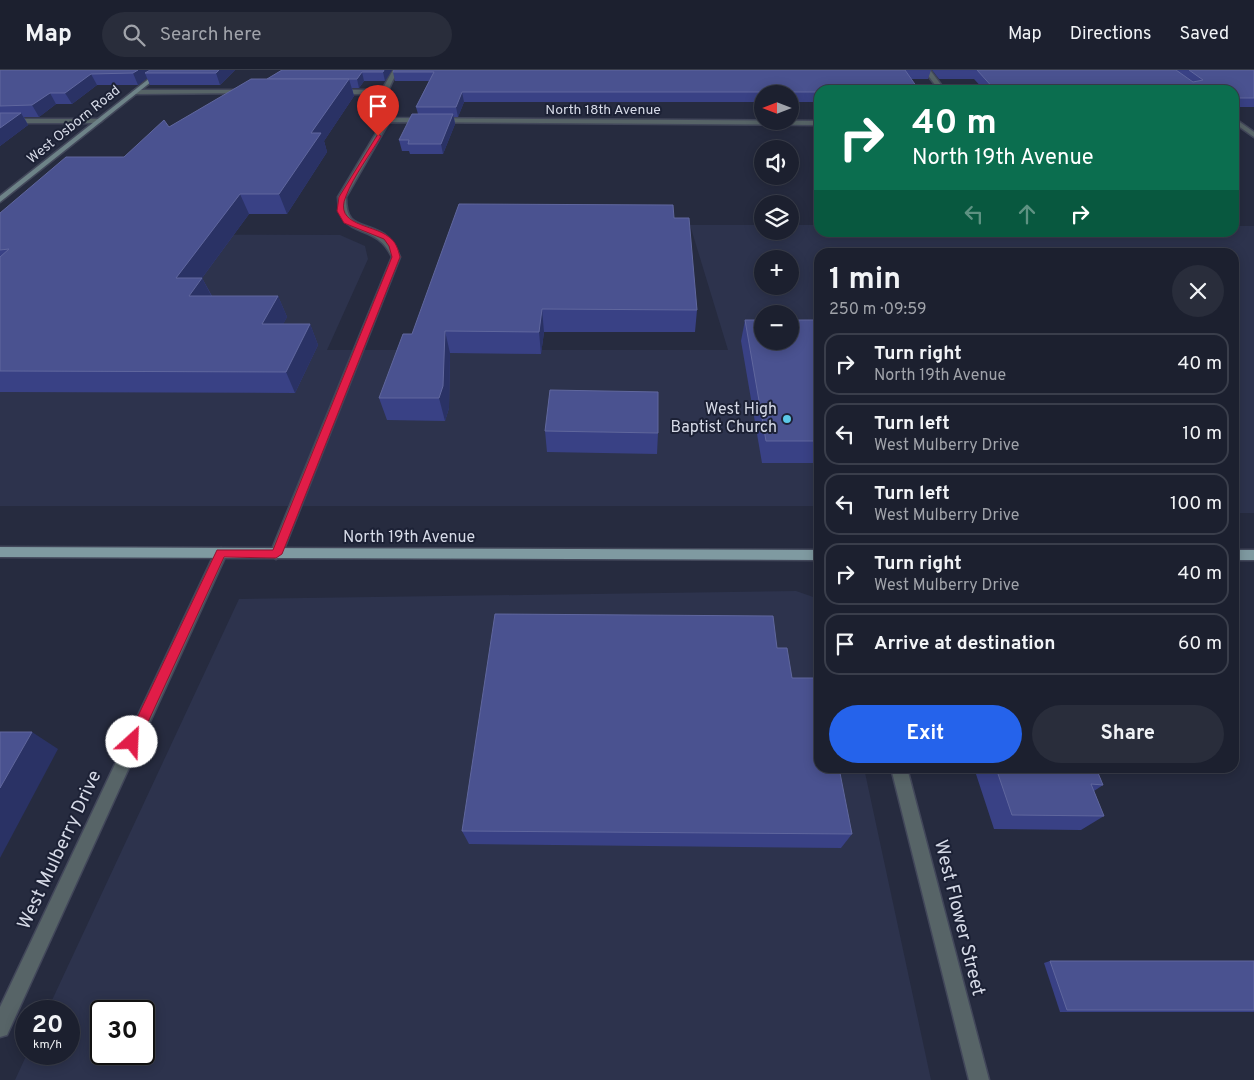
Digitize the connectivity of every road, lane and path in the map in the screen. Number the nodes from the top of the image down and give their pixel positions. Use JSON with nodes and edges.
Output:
{"nodes":[{"id":1,"x":163,"y":70,"type":"edge"},
{"id":2,"x":396,"y":70,"type":"edge"},
{"id":3,"x":926,"y":70,"type":"edge"},
{"id":4,"x":938,"y":85,"type":"edge"},
{"id":5,"x":135,"y":92,"type":"junction"},
{"id":6,"x":250,"y":92,"type":"edge"},
{"id":7,"x":327,"y":92,"type":"edge"},
{"id":8,"x":383,"y":92,"type":"junction"},
{"id":9,"x":388,"y":120,"type":"junction"},
{"id":10,"x":0,"y":121,"type":"edge"},
{"id":11,"x":99,"y":121,"type":"junction"},
{"id":12,"x":814,"y":123,"type":"edge"},
{"id":13,"x":1239,"y":123,"type":"edge"},
{"id":14,"x":1254,"y":124,"type":"edge"},
{"id":15,"x":1239,"y":125,"type":"edge"},
{"id":16,"x":1254,"y":135,"type":"edge"},
{"id":17,"x":0,"y":200,"type":"edge"},
{"id":18,"x":0,"y":552,"type":"edge"},
{"id":19,"x":221,"y":553,"type":"junction"},
{"id":20,"x":276,"y":554,"type":"junction"},
{"id":21,"x":814,"y":555,"type":"edge"},
{"id":22,"x":1239,"y":555,"type":"edge"},
{"id":23,"x":1254,"y":555,"type":"edge"},
{"id":24,"x":900,"y":773,"type":"edge"},
{"id":25,"x":0,"y":1028,"type":"edge"},
{"id":26,"x":979,"y":1080,"type":"edge"}],
"edges":[{"from":1,"to":5,"type":"street","name":"West Osborn Road"},
{"from":2,"to":8,"type":"street"},
{"from":3,"to":4,"type":"street"},
{"from":5,"to":6,"type":"street"},
{"from":5,"to":11,"type":"street","name":"West Osborn Road"},
{"from":7,"to":8,"type":"street"},
{"from":8,"to":9,"type":"street"},
{"from":9,"to":12,"type":"street","name":"North 18th Avenue"},
{"from":9,"to":20,"type":"street"},
{"from":10,"to":11,"type":"street"},
{"from":11,"to":17,"type":"street","name":"West Osborn Road"},
{"from":13,"to":14,"type":"street"},
{"from":15,"to":16,"type":"street"},
{"from":18,"to":19,"type":"main road","name":"North 19th Avenue"},
{"from":19,"to":20,"type":"main road","name":"North 19th Avenue"},
{"from":19,"to":25,"type":"street","name":"West Mulberry Drive"},
{"from":20,"to":21,"type":"main road","name":"North 19th Avenue"},
{"from":22,"to":23,"type":"main road"},
{"from":24,"to":26,"type":"street","name":"West Flower Street"}]}
